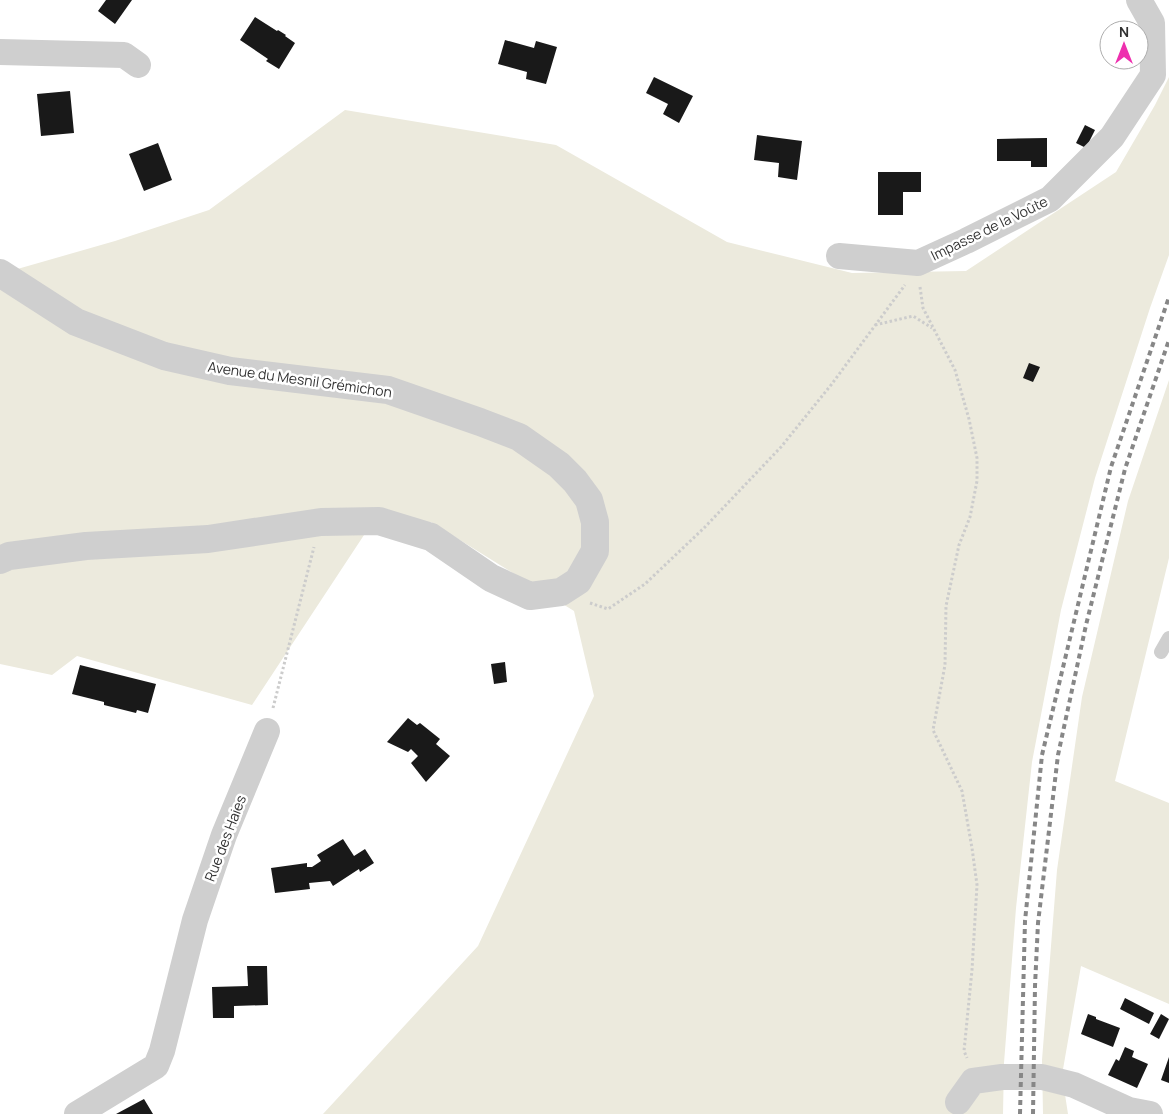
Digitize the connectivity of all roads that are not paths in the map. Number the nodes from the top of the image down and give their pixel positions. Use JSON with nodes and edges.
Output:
{"nodes":[{"id":1,"x":1139,"y":0,"type":"edge"},
{"id":2,"x":1169,"y":46,"type":"edge"},
{"id":3,"x":0,"y":52,"type":"edge"},
{"id":4,"x":138,"y":65,"type":"dead end"},
{"id":5,"x":1153,"y":75,"type":"junction"},
{"id":6,"x":839,"y":256,"type":"dead end"},
{"id":7,"x":0,"y":273,"type":"edge"},
{"id":8,"x":0,"y":560,"type":"edge"},
{"id":9,"x":1169,"y":638,"type":"edge"},
{"id":10,"x":1161,"y":652,"type":"dead end"},
{"id":11,"x":267,"y":731,"type":"road end"},
{"id":12,"x":958,"y":1102,"type":"dead end"},
{"id":13,"x":76,"y":1114,"type":"edge"},
{"id":14,"x":1150,"y":1114,"type":"edge"}],
"edges":[{"from":1,"to":5,"type":"street"},
{"from":2,"to":5,"type":"street","name":"Impasse de la Voûte"},
{"from":3,"to":4,"type":"street"},
{"from":5,"to":6,"type":"street","name":"Impasse de la Voûte"},
{"from":7,"to":8,"type":"street","name":"Avenue du Mesnil Grémichon"},
{"from":9,"to":10,"type":"lane"},
{"from":11,"to":13,"type":"street","name":"Rue des Haies"},
{"from":12,"to":14,"type":"street"}]}
